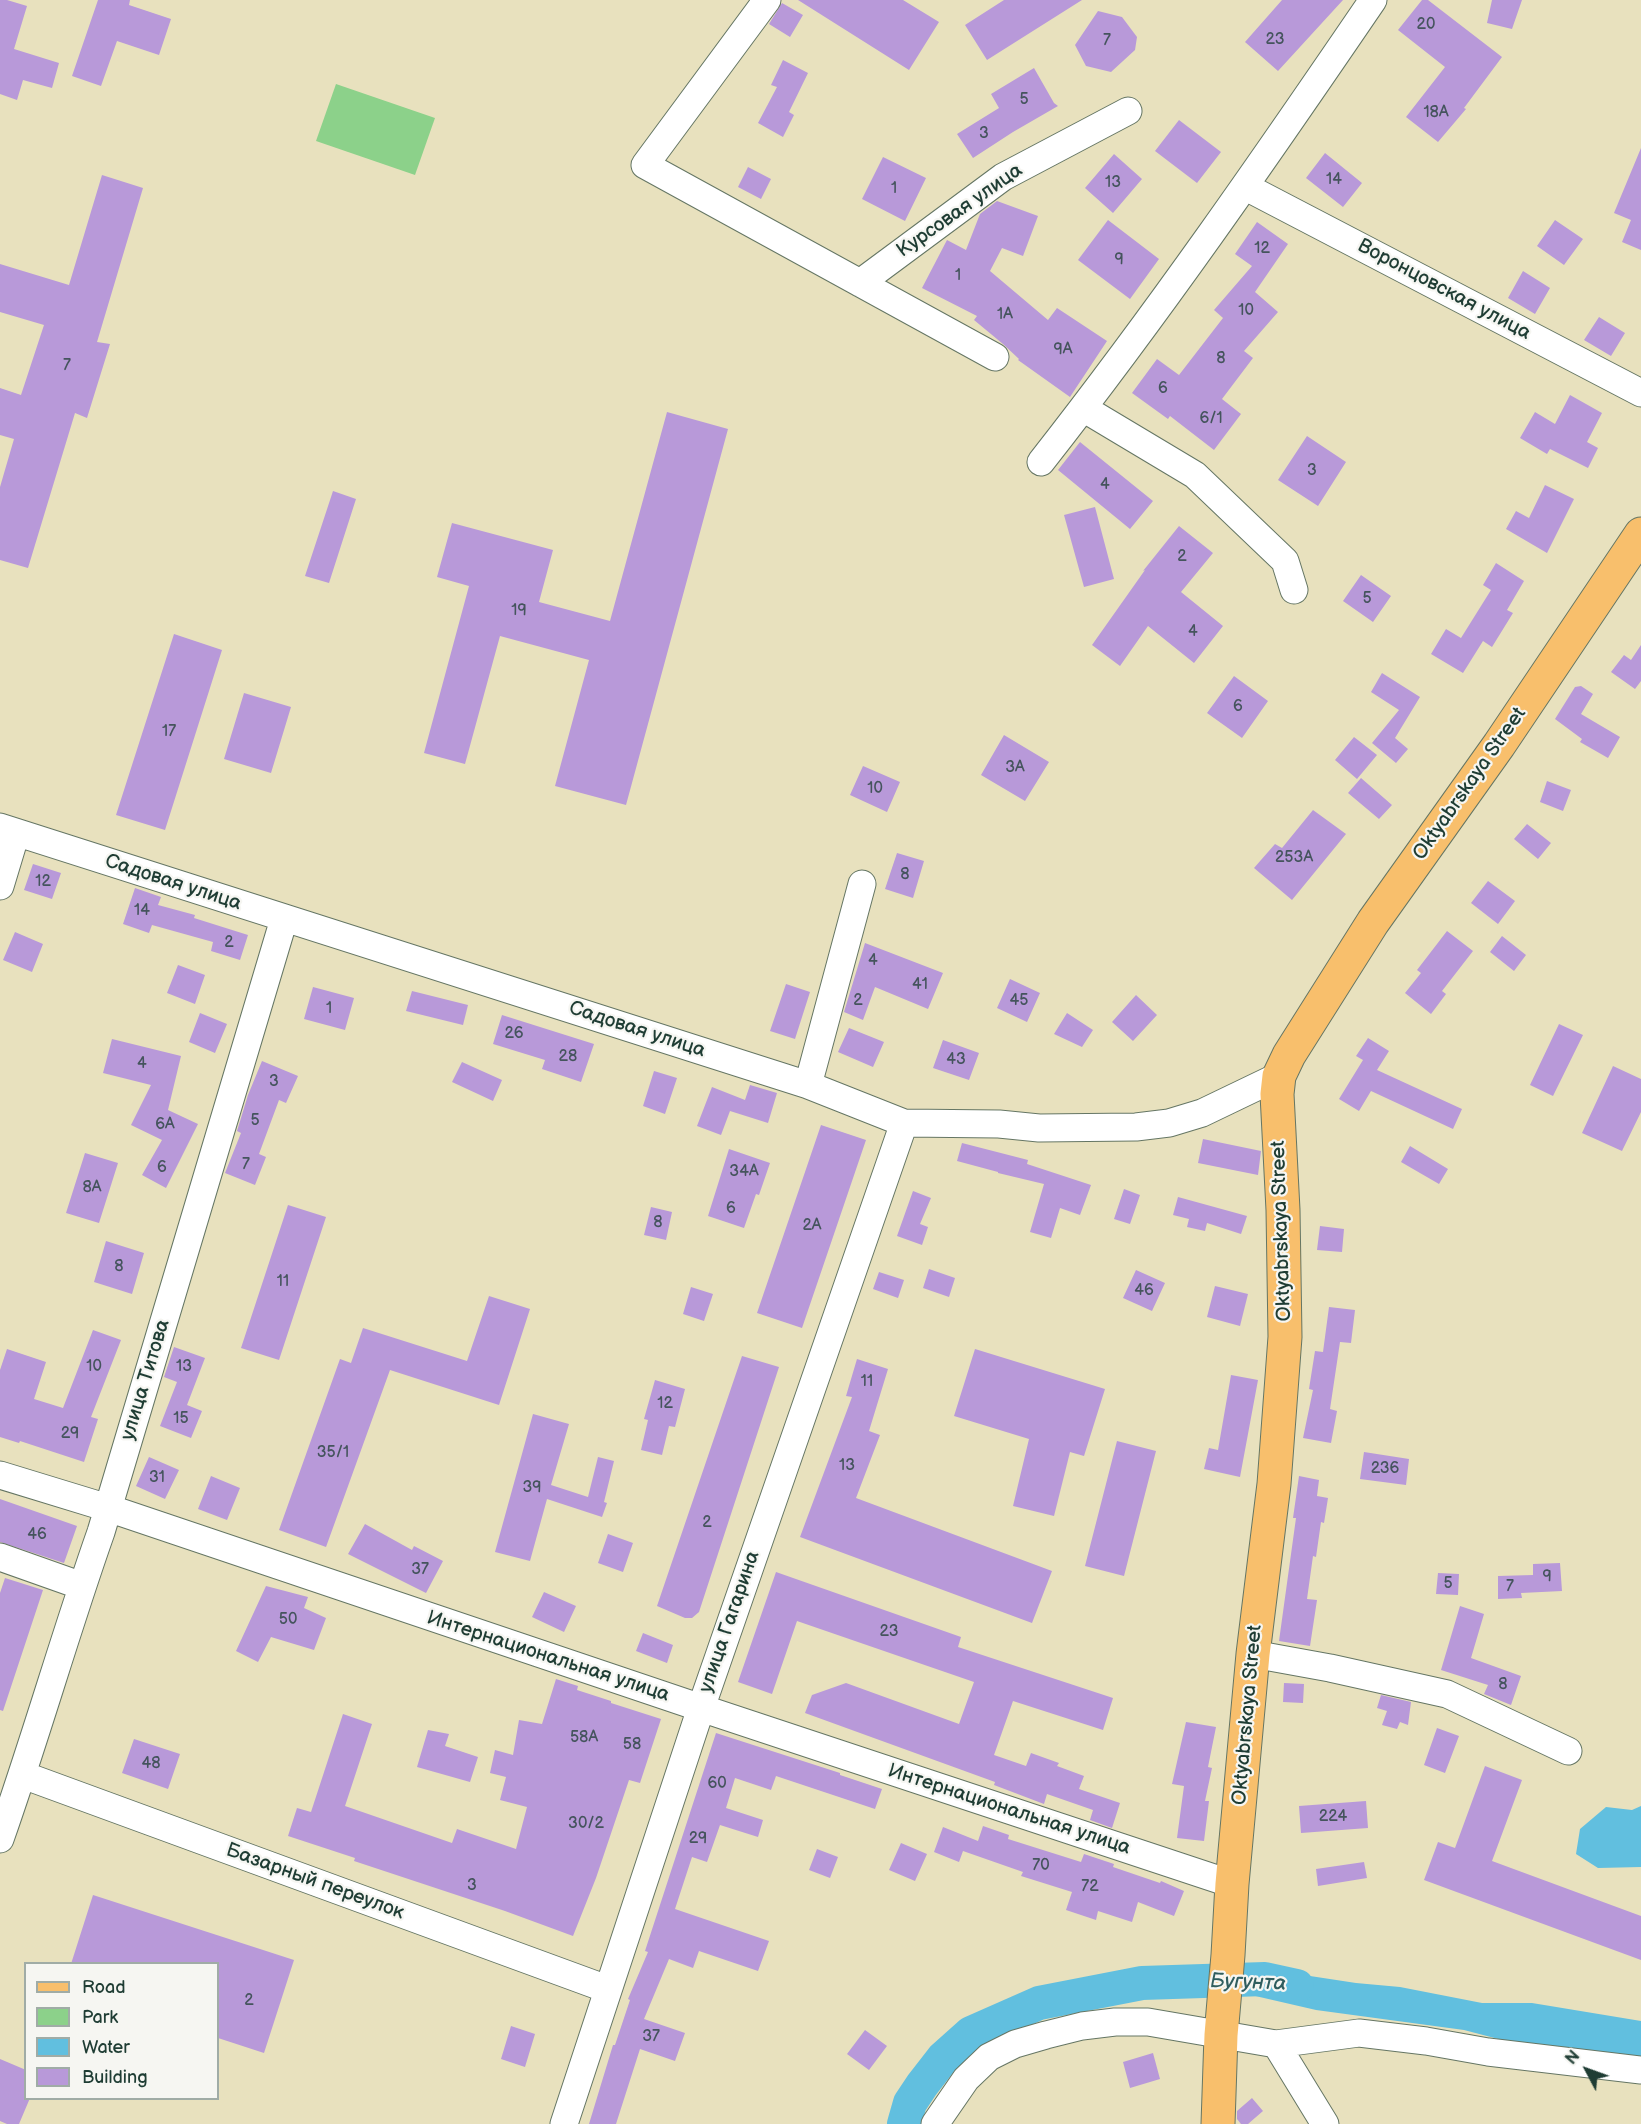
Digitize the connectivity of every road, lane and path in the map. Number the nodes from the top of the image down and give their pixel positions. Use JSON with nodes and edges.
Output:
{"nodes":[{"id":1,"x":767,"y":0,"type":"edge"},
{"id":2,"x":1373,"y":0,"type":"edge"},
{"id":3,"x":1128,"y":111,"type":"dead end"},
{"id":4,"x":1246,"y":187,"type":"junction"},
{"id":5,"x":860,"y":283,"type":"junction"},
{"id":6,"x":995,"y":357,"type":"dead end"},
{"id":7,"x":1641,"y":393,"type":"edge"},
{"id":8,"x":1083,"y":408,"type":"junction"},
{"id":9,"x":1041,"y":462,"type":"dead end"},
{"id":10,"x":1639,"y":537,"type":"edge"},
{"id":11,"x":1294,"y":590,"type":"dead end"},
{"id":12,"x":8,"y":830,"type":"edge"},
{"id":13,"x":862,"y":884,"type":"dead end"},
{"id":14,"x":0,"y":886,"type":"edge"},
{"id":15,"x":284,"y":919,"type":"junction"},
{"id":16,"x":1279,"y":1076,"type":"junction"},
{"id":17,"x":808,"y":1085,"type":"junction"},
{"id":18,"x":904,"y":1123,"type":"junction"},
{"id":19,"x":0,"y":1475,"type":"edge"},
{"id":20,"x":108,"y":1508,"type":"junction"},
{"id":21,"x":0,"y":1557,"type":"edge"},
{"id":22,"x":82,"y":1586,"type":"junction"},
{"id":23,"x":1252,"y":1654,"type":"junction"},
{"id":24,"x":701,"y":1708,"type":"junction"},
{"id":25,"x":1568,"y":1751,"type":"dead end"},
{"id":26,"x":23,"y":1775,"type":"junction"},
{"id":27,"x":0,"y":1839,"type":"edge"},
{"id":28,"x":1232,"y":1884,"type":"junction"},
{"id":29,"x":607,"y":1989,"type":"junction"},
{"id":30,"x":1222,"y":2026,"type":"junction"},
{"id":31,"x":1276,"y":2044,"type":"junction"},
{"id":32,"x":1641,"y":2070,"type":"edge"},
{"id":33,"x":564,"y":2124,"type":"edge"},
{"id":34,"x":935,"y":2124,"type":"edge"},
{"id":35,"x":1218,"y":2124,"type":"edge"},
{"id":36,"x":1325,"y":2124,"type":"edge"}],
"edges":[{"from":1,"to":5,"type":"street"},
{"from":2,"to":4,"type":"street"},
{"from":3,"to":5,"type":"street","name":"Курсовая улица"},
{"from":4,"to":7,"type":"street","name":"Воронцовская улица"},
{"from":4,"to":8,"type":"street"},
{"from":5,"to":6,"type":"street"},
{"from":8,"to":9,"type":"street"},
{"from":8,"to":11,"type":"street"},
{"from":10,"to":16,"type":"main road","name":"Oktyabrskaya Street"},
{"from":12,"to":14,"type":"street"},
{"from":12,"to":15,"type":"street","name":"Садовая улица"},
{"from":13,"to":17,"type":"street"},
{"from":15,"to":17,"type":"street","name":"Садовая улица"},
{"from":15,"to":20,"type":"street","name":"улица Титова"},
{"from":16,"to":18,"type":"street","name":"Садовая улица"},
{"from":16,"to":23,"type":"main road","name":"Oktyabrskaya Street"},
{"from":17,"to":18,"type":"street","name":"Садовая улица"},
{"from":18,"to":24,"type":"street","name":"улица Гагарина"},
{"from":19,"to":20,"type":"street","name":"Интернациональная улица"},
{"from":20,"to":22,"type":"street","name":"улица Титова"},
{"from":20,"to":24,"type":"street","name":"Интернациональная улица"},
{"from":21,"to":22,"type":"street"},
{"from":22,"to":26,"type":"street","name":"улица Титова"},
{"from":23,"to":25,"type":"street"},
{"from":23,"to":28,"type":"main road","name":"Oktyabrskaya Street"},
{"from":24,"to":28,"type":"street","name":"Интернациональная улица"},
{"from":24,"to":29,"type":"street","name":"улица Гагарина"},
{"from":26,"to":27,"type":"street","name":"улица Титова"},
{"from":26,"to":29,"type":"street","name":"Базарный переулок"},
{"from":28,"to":30,"type":"main road","name":"Oktyabrskaya Street"},
{"from":29,"to":33,"type":"street","name":"улица Гагарина"},
{"from":30,"to":31,"type":"street"},
{"from":30,"to":34,"type":"street"},
{"from":30,"to":35,"type":"main road","name":"Oktyabrskaya Street"},
{"from":31,"to":32,"type":"street"},
{"from":31,"to":36,"type":"street"}]}
